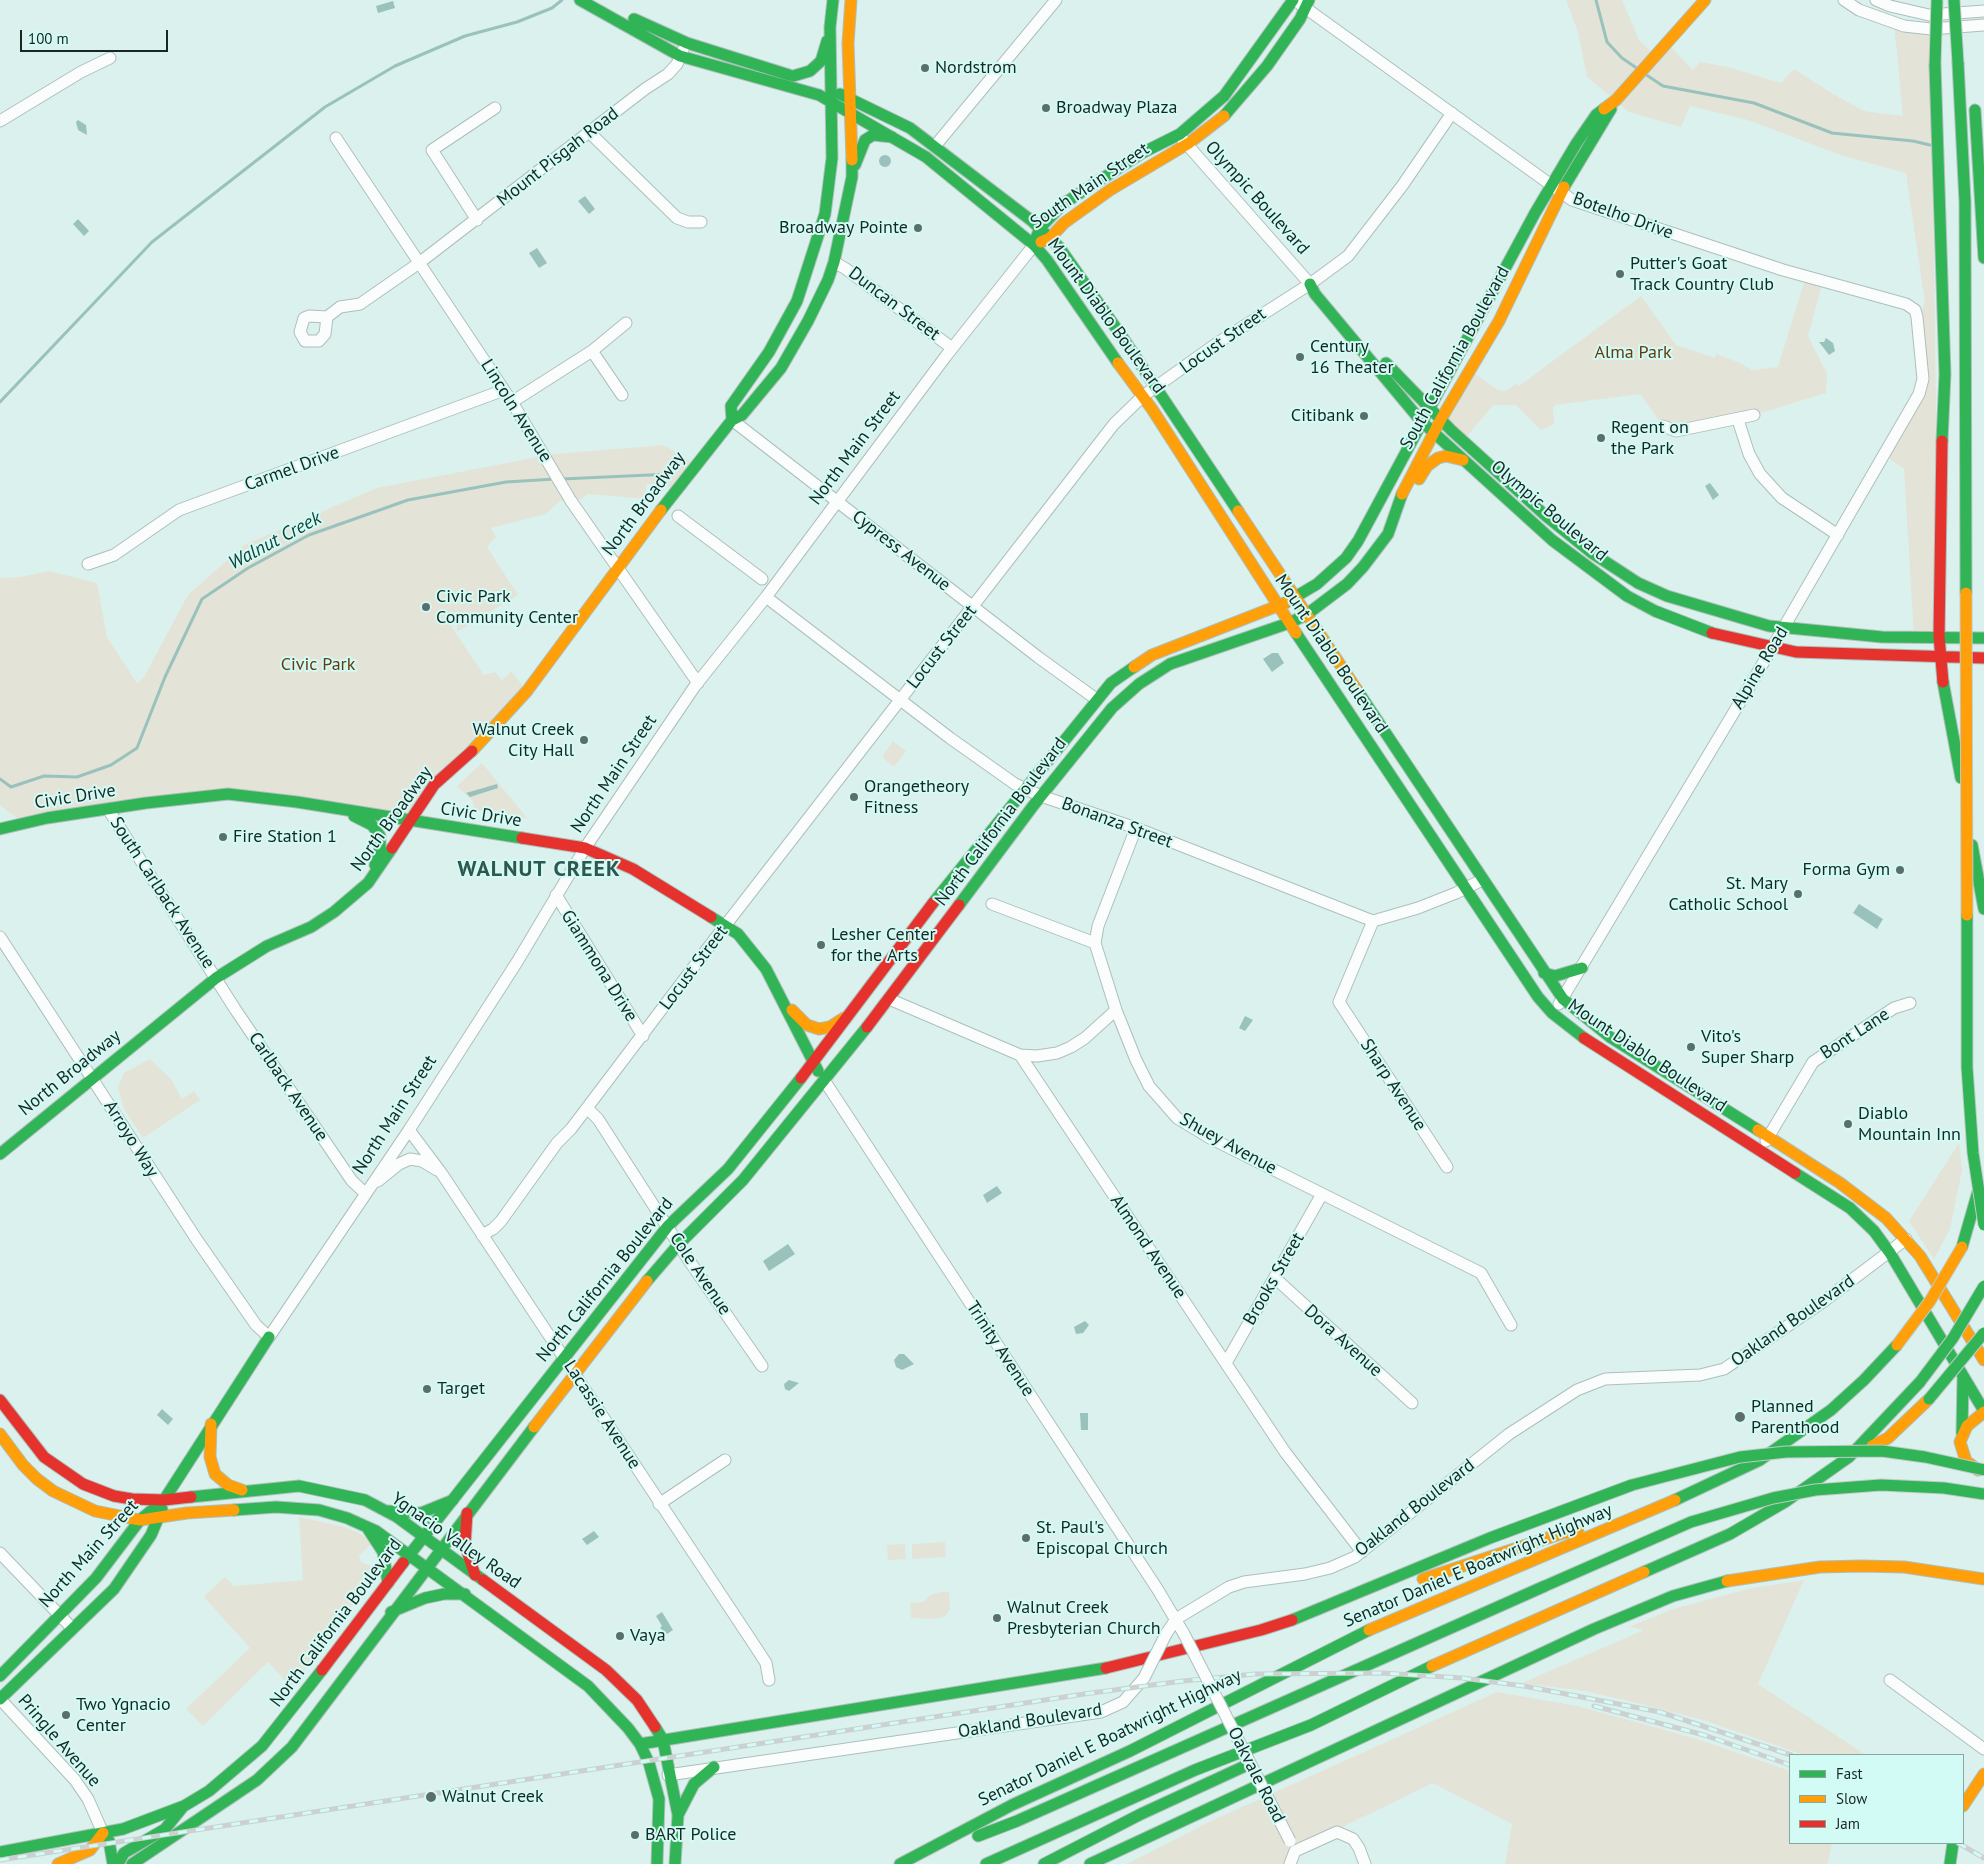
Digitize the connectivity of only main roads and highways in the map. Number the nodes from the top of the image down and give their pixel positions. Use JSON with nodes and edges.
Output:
{"nodes":[{"id":1,"x":597,"y":0,"type":"edge"},
{"id":2,"x":833,"y":0,"type":"edge"},
{"id":3,"x":851,"y":0,"type":"edge"},
{"id":4,"x":1294,"y":0,"type":"edge"},
{"id":5,"x":1705,"y":0,"type":"edge"},
{"id":6,"x":1937,"y":0,"type":"edge"},
{"id":7,"x":1954,"y":0,"type":"edge"},
{"id":8,"x":1967,"y":0,"type":"edge"},
{"id":9,"x":582,"y":1,"type":"edge"},
{"id":10,"x":1308,"y":4,"type":"edge"},
{"id":11,"x":830,"y":27,"type":"junction"},
{"id":12,"x":1970,"y":36,"type":"dead end"},
{"id":13,"x":794,"y":76,"type":"junction"},
{"id":14,"x":831,"y":95,"type":"junction"},
{"id":15,"x":850,"y":99,"type":"junction"},
{"id":16,"x":1616,"y":100,"type":"junction"},
{"id":17,"x":1974,"y":105,"type":"dead end"},
{"id":18,"x":850,"y":111,"type":"junction"},
{"id":19,"x":896,"y":138,"type":"junction"},
{"id":20,"x":852,"y":177,"type":"junction"},
{"id":21,"x":1040,"y":228,"type":"junction"},
{"id":22,"x":1050,"y":238,"type":"junction"},
{"id":23,"x":1034,"y":245,"type":"junction"},
{"id":24,"x":1984,"y":258,"type":"edge"},
{"id":25,"x":1429,"y":407,"type":"junction"},
{"id":26,"x":1441,"y":419,"type":"junction"},
{"id":27,"x":732,"y":420,"type":"junction"},
{"id":28,"x":1422,"y":421,"type":"junction"},
{"id":29,"x":1434,"y":432,"type":"junction"},
{"id":30,"x":1463,"y":460,"type":"junction"},
{"id":31,"x":1394,"y":519,"type":"junction"},
{"id":32,"x":1295,"y":598,"type":"junction"},
{"id":33,"x":1279,"y":607,"type":"junction"},
{"id":34,"x":1306,"y":615,"type":"junction"},
{"id":35,"x":1289,"y":623,"type":"junction"},
{"id":36,"x":1939,"y":636,"type":"junction"},
{"id":37,"x":1984,"y":638,"type":"edge"},
{"id":38,"x":1940,"y":656,"type":"junction"},
{"id":39,"x":1984,"y":658,"type":"edge"},
{"id":40,"x":341,"y":810,"type":"junction"},
{"id":41,"x":410,"y":820,"type":"junction"},
{"id":42,"x":0,"y":829,"type":"edge"},
{"id":43,"x":371,"y":879,"type":"junction"},
{"id":44,"x":1984,"y":909,"type":"edge"},
{"id":45,"x":1582,"y":968,"type":"road end"},
{"id":46,"x":1544,"y":973,"type":"junction"},
{"id":47,"x":783,"y":1002,"type":"junction"},
{"id":48,"x":848,"y":1016,"type":"junction"},
{"id":49,"x":813,"y":1063,"type":"junction"},
{"id":50,"x":824,"y":1080,"type":"junction"},
{"id":51,"x":0,"y":1154,"type":"edge"},
{"id":52,"x":1984,"y":1171,"type":"edge"},
{"id":53,"x":1984,"y":1201,"type":"edge"},
{"id":54,"x":1984,"y":1225,"type":"edge"},
{"id":55,"x":1962,"y":1247,"type":"junction"},
{"id":56,"x":1984,"y":1286,"type":"edge"},
{"id":57,"x":1984,"y":1333,"type":"edge"},
{"id":58,"x":269,"y":1337,"type":"road end"},
{"id":59,"x":1984,"y":1360,"type":"edge"},
{"id":60,"x":1962,"y":1376,"type":"junction"},
{"id":61,"x":0,"y":1400,"type":"edge"},
{"id":62,"x":1984,"y":1412,"type":"edge"},
{"id":63,"x":211,"y":1424,"type":"junction"},
{"id":64,"x":1962,"y":1433,"type":"junction"},
{"id":65,"x":0,"y":1434,"type":"edge"},
{"id":66,"x":1849,"y":1456,"type":"junction"},
{"id":67,"x":1984,"y":1472,"type":"edge"},
{"id":68,"x":242,"y":1490,"type":"junction"},
{"id":69,"x":1984,"y":1494,"type":"edge"},
{"id":70,"x":164,"y":1500,"type":"junction"},
{"id":71,"x":453,"y":1500,"type":"junction"},
{"id":72,"x":384,"y":1510,"type":"junction"},
{"id":73,"x":467,"y":1513,"type":"junction"},
{"id":74,"x":160,"y":1518,"type":"junction"},
{"id":75,"x":140,"y":1520,"type":"junction"},
{"id":76,"x":366,"y":1526,"type":"junction"},
{"id":77,"x":1615,"y":1526,"type":"junction"},
{"id":78,"x":424,"y":1538,"type":"junction"},
{"id":79,"x":439,"y":1550,"type":"junction"},
{"id":80,"x":410,"y":1554,"type":"junction"},
{"id":81,"x":427,"y":1566,"type":"junction"},
{"id":82,"x":475,"y":1575,"type":"junction"},
{"id":83,"x":1984,"y":1579,"type":"edge"},
{"id":84,"x":388,"y":1584,"type":"junction"},
{"id":85,"x":465,"y":1594,"type":"junction"},
{"id":86,"x":391,"y":1612,"type":"junction"},
{"id":87,"x":1122,"y":1665,"type":"junction"},
{"id":88,"x":0,"y":1676,"type":"edge"},
{"id":89,"x":0,"y":1699,"type":"edge"},
{"id":90,"x":1311,"y":1725,"type":"junction"},
{"id":91,"x":663,"y":1740,"type":"junction"},
{"id":92,"x":640,"y":1744,"type":"junction"},
{"id":93,"x":1278,"y":1751,"type":"dead end"},
{"id":94,"x":1260,"y":1760,"type":"dead end"},
{"id":95,"x":714,"y":1767,"type":"road end"},
{"id":96,"x":1984,"y":1774,"type":"edge"},
{"id":97,"x":1964,"y":1804,"type":"edge"},
{"id":98,"x":184,"y":1806,"type":"junction"},
{"id":99,"x":678,"y":1815,"type":"junction"},
{"id":100,"x":103,"y":1833,"type":"junction"},
{"id":101,"x":1952,"y":1844,"type":"edge"},
{"id":102,"x":0,"y":1852,"type":"edge"},
{"id":103,"x":58,"y":1864,"type":"edge"},
{"id":104,"x":107,"y":1864,"type":"edge"},
{"id":105,"x":113,"y":1864,"type":"edge"},
{"id":106,"x":118,"y":1864,"type":"edge"},
{"id":107,"x":132,"y":1864,"type":"edge"},
{"id":108,"x":657,"y":1864,"type":"edge"},
{"id":109,"x":675,"y":1864,"type":"edge"},
{"id":110,"x":901,"y":1864,"type":"edge"},
{"id":111,"x":986,"y":1864,"type":"edge"},
{"id":112,"x":1044,"y":1864,"type":"edge"},
{"id":113,"x":1090,"y":1864,"type":"edge"},
{"id":114,"x":1950,"y":1864,"type":"edge"}],
"edges":[{"from":1,"to":13,"type":"main road","name":"Mount Diablo Boulevard"},
{"from":2,"to":11,"type":"main road"},
{"from":3,"to":15,"type":"main road","name":"North Broadway"},
{"from":4,"to":21,"type":"main road","name":"South Main Street"},
{"from":5,"to":16,"type":"main road","name":"South California Boulevard"},
{"from":6,"to":36,"type":"main road","bridge":true},
{"from":7,"to":54,"type":"main road","bridge":true},
{"from":8,"to":12,"type":"main road"},
{"from":9,"to":14,"type":"main road","name":"Mount Diablo Boulevard"},
{"from":10,"to":22,"type":"main road","name":"South Main Street"},
{"from":11,"to":13,"type":"main road"},
{"from":11,"to":14,"type":"main road","name":"North Broadway"},
{"from":13,"to":14,"type":"main road","name":"Mount Diablo Boulevard"},
{"from":14,"to":15,"type":"main road","name":"Mount Diablo Boulevard"},
{"from":14,"to":18,"type":"main road","name":"Mount Diablo Boulevard"},
{"from":14,"to":27,"type":"main road","name":"North Broadway"},
{"from":15,"to":18,"type":"main road","name":"North Broadway"},
{"from":15,"to":21,"type":"main road","name":"Mount Diablo Boulevard"},
{"from":16,"to":25,"type":"main road","name":"South California Boulevard"},
{"from":16,"to":26,"type":"main road","name":"South California Boulevard"},
{"from":17,"to":24,"type":"main road"},
{"from":18,"to":19,"type":"main road","name":"Mount Diablo Boulevard"},
{"from":18,"to":20,"type":"main road","name":"North Broadway"},
{"from":19,"to":20,"type":"main road"},
{"from":19,"to":23,"type":"main road","name":"Mount Diablo Boulevard"},
{"from":20,"to":27,"type":"main road","name":"North Broadway"},
{"from":21,"to":22,"type":"main road","name":"Mount Diablo Boulevard"},
{"from":21,"to":23,"type":"main road","name":"South Main Street"},
{"from":22,"to":23,"type":"main road","name":"South Main Street"},
{"from":22,"to":32,"type":"main road","name":"Mount Diablo Boulevard"},
{"from":23,"to":33,"type":"main road","name":"Mount Diablo Boulevard"},
{"from":25,"to":26,"type":"main road","name":"Olympic Boulevard"},
{"from":25,"to":28,"type":"main road","name":"South California Boulevard"},
{"from":25,"to":28,"type":"main road","name":"Olympic Boulevard"},
{"from":26,"to":29,"type":"main road","name":"South California Boulevard"},
{"from":26,"to":36,"type":"main road","name":"Olympic Boulevard"},
{"from":27,"to":41,"type":"main road","name":"North Broadway"},
{"from":28,"to":29,"type":"main road","name":"Olympic Boulevard"},
{"from":28,"to":32,"type":"main road","name":"South California Boulevard"},
{"from":29,"to":30,"type":"main road","name":"Olympic Boulevard"},
{"from":29,"to":31,"type":"main road","name":"South California Boulevard"},
{"from":30,"to":31,"type":"main road"},
{"from":30,"to":38,"type":"main road","name":"Olympic Boulevard"},
{"from":31,"to":34,"type":"main road","name":"South California Boulevard"},
{"from":32,"to":33,"type":"main road","name":"North California Boulevard"},
{"from":32,"to":34,"type":"main road","name":"Mount Diablo Boulevard"},
{"from":33,"to":35,"type":"main road","name":"Mount Diablo Boulevard"},
{"from":33,"to":48,"type":"main road","name":"North California Boulevard"},
{"from":34,"to":35,"type":"main road","name":"North California Boulevard"},
{"from":34,"to":46,"type":"main road","name":"Mount Diablo Boulevard"},
{"from":35,"to":50,"type":"main road","name":"North California Boulevard"},
{"from":35,"to":60,"type":"main road","name":"Mount Diablo Boulevard"},
{"from":36,"to":37,"type":"main road","name":"Olympic Boulevard"},
{"from":36,"to":38,"type":"main road"},
{"from":38,"to":39,"type":"main road","name":"Olympic Boulevard"},
{"from":38,"to":44,"type":"main road"},
{"from":40,"to":41,"type":"main road","name":"Civic Drive"},
{"from":40,"to":42,"type":"main road","name":"Civic Drive"},
{"from":40,"to":43,"type":"main road"},
{"from":41,"to":43,"type":"main road","name":"North Broadway"},
{"from":41,"to":47,"type":"main road","name":"Civic Drive"},
{"from":43,"to":51,"type":"main road","name":"North Broadway"},
{"from":45,"to":46,"type":"main road"},
{"from":46,"to":59,"type":"main road","name":"Mount Diablo Boulevard"},
{"from":47,"to":48,"type":"main road"},
{"from":47,"to":49,"type":"main road","name":"Civic Drive"},
{"from":48,"to":49,"type":"main road","name":"North California Boulevard"},
{"from":49,"to":50,"type":"main road","name":"Civic Drive"},
{"from":49,"to":71,"type":"main road","name":"North California Boulevard"},
{"from":50,"to":73,"type":"main road","name":"North California Boulevard"},
{"from":52,"to":55,"type":"main road"},
{"from":53,"to":55,"type":"main road","name":"Senator Daniel E Boatwright Highway"},
{"from":55,"to":77,"type":"main road","name":"Senator Daniel E Boatwright Highway","bridge":true},
{"from":56,"to":66,"type":"main road","bridge":true},
{"from":57,"to":66,"type":"main road","bridge":true},
{"from":58,"to":63,"type":"main road","name":"North Main Street"},
{"from":60,"to":62,"type":"main road","name":"Mount Diablo Boulevard"},
{"from":60,"to":64,"type":"main road"},
{"from":61,"to":70,"type":"main road","name":"Ygnacio Valley Road"},
{"from":62,"to":64,"type":"main road"},
{"from":63,"to":68,"type":"main road"},
{"from":63,"to":70,"type":"main road","name":"North Main Street"},
{"from":64,"to":67,"type":"main road"},
{"from":65,"to":75,"type":"main road","name":"Ygnacio Valley Road"},
{"from":66,"to":90,"type":"main road"},
{"from":67,"to":87,"type":"main road","bridge":true},
{"from":68,"to":70,"type":"main road","name":"Ygnacio Valley Road"},
{"from":68,"to":72,"type":"main road","name":"Ygnacio Valley Road"},
{"from":69,"to":110,"type":"main road","bridge":true},
{"from":70,"to":74,"type":"main road","name":"North Main Street"},
{"from":70,"to":75,"type":"main road","name":"North Main Street"},
{"from":71,"to":72,"type":"main road"},
{"from":71,"to":78,"type":"main road","name":"North California Boulevard"},
{"from":72,"to":78,"type":"main road","name":"Ygnacio Valley Road"},
{"from":73,"to":79,"type":"main road","name":"North California Boulevard"},
{"from":73,"to":82,"type":"main road"},
{"from":74,"to":75,"type":"main road","name":"Ygnacio Valley Road"},
{"from":74,"to":76,"type":"main road","name":"Ygnacio Valley Road"},
{"from":74,"to":89,"type":"main road","name":"North Main Street"},
{"from":75,"to":88,"type":"main road","name":"North Main Street"},
{"from":76,"to":80,"type":"main road","name":"Ygnacio Valley Road"},
{"from":76,"to":84,"type":"main road"},
{"from":77,"to":87,"type":"main road"},
{"from":77,"to":110,"type":"main road","name":"Senator Daniel E Boatwright Highway"},
{"from":78,"to":79,"type":"main road","name":"Ygnacio Valley Road"},
{"from":78,"to":80,"type":"main road","name":"North California Boulevard"},
{"from":79,"to":81,"type":"main road","name":"North California Boulevard"},
{"from":79,"to":82,"type":"main road","name":"Ygnacio Valley Road"},
{"from":80,"to":81,"type":"main road","name":"Ygnacio Valley Road"},
{"from":80,"to":84,"type":"main road","name":"North California Boulevard"},
{"from":81,"to":85,"type":"main road","name":"Ygnacio Valley Road"},
{"from":81,"to":86,"type":"main road","name":"North California Boulevard"},
{"from":82,"to":91,"type":"main road","name":"Ygnacio Valley Road"},
{"from":83,"to":113,"type":"main road"},
{"from":84,"to":98,"type":"main road","name":"North California Boulevard"},
{"from":85,"to":86,"type":"main road"},
{"from":85,"to":92,"type":"main road","name":"Ygnacio Valley Road"},
{"from":86,"to":107,"type":"main road","name":"North California Boulevard"},
{"from":87,"to":91,"type":"main road"},
{"from":90,"to":93,"type":"main road"},
{"from":90,"to":111,"type":"main road"},
{"from":91,"to":92,"type":"main road"},
{"from":91,"to":99,"type":"main road","name":"Ygnacio Valley Road"},
{"from":92,"to":108,"type":"main road","name":"Ygnacio Valley Road"},
{"from":94,"to":112,"type":"main road"},
{"from":95,"to":99,"type":"main road"},
{"from":96,"to":97,"type":"main road"},
{"from":98,"to":100,"type":"main road","name":"North California Boulevard"},
{"from":98,"to":106,"type":"main road"},
{"from":99,"to":109,"type":"main road","name":"Ygnacio Valley Road"},
{"from":100,"to":102,"type":"main road","name":"North California Boulevard"},
{"from":100,"to":103,"type":"main road"},
{"from":100,"to":104,"type":"main road","name":"Pringle Avenue"},
{"from":100,"to":105,"type":"main road","name":"Pringle Avenue"},
{"from":101,"to":114,"type":"main road"}]}
